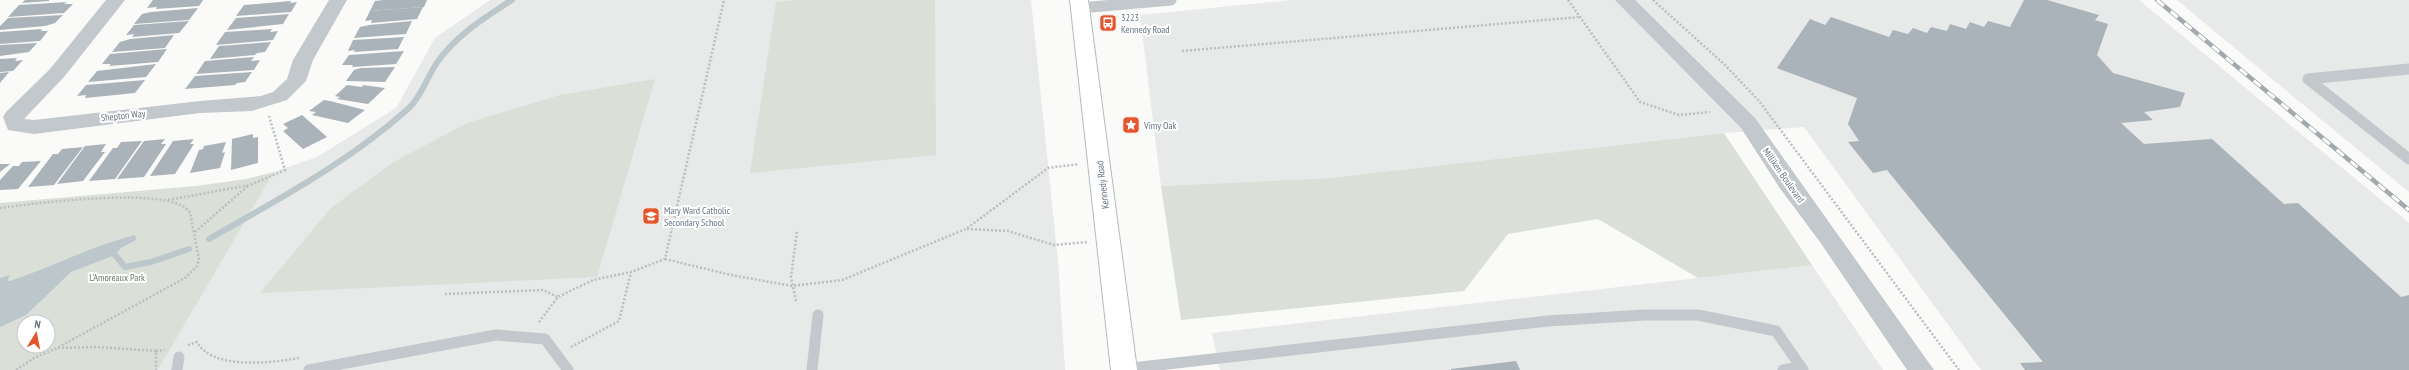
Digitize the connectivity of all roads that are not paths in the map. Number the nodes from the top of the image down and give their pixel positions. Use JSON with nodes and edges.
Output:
{"nodes":[{"id":1,"x":116,"y":0,"type":"edge"},
{"id":2,"x":338,"y":0,"type":"edge"},
{"id":3,"x":1170,"y":0,"type":"edge"},
{"id":4,"x":1624,"y":0,"type":"edge"},
{"id":5,"x":1080,"y":4,"type":"edge"},
{"id":6,"x":2409,"y":69,"type":"edge"},
{"id":7,"x":2409,"y":160,"type":"edge"},
{"id":8,"x":818,"y":315,"type":"dead end"},
{"id":9,"x":177,"y":351,"type":"road end"},
{"id":10,"x":1802,"y":368,"type":"edge"},
{"id":11,"x":1124,"y":369,"type":"edge"},
{"id":12,"x":177,"y":370,"type":"edge"},
{"id":13,"x":309,"y":370,"type":"edge"},
{"id":14,"x":568,"y":370,"type":"edge"},
{"id":15,"x":812,"y":370,"type":"edge"},
{"id":16,"x":1783,"y":370,"type":"edge"},
{"id":17,"x":1921,"y":370,"type":"edge"}],
"edges":[{"from":1,"to":2,"type":"street","name":"Shepton Way"},
{"from":3,"to":5,"type":"lane"},
{"from":4,"to":17,"type":"street","name":"Milliken Boulevard"},
{"from":5,"to":11,"type":"main road","name":"Kennedy Road"},
{"from":6,"to":7,"type":"lane"},
{"from":8,"to":15,"type":"lane"},
{"from":9,"to":12,"type":"lane"},
{"from":10,"to":11,"type":"lane"},
{"from":10,"to":16,"type":"lane"},
{"from":13,"to":14,"type":"lane"}]}
